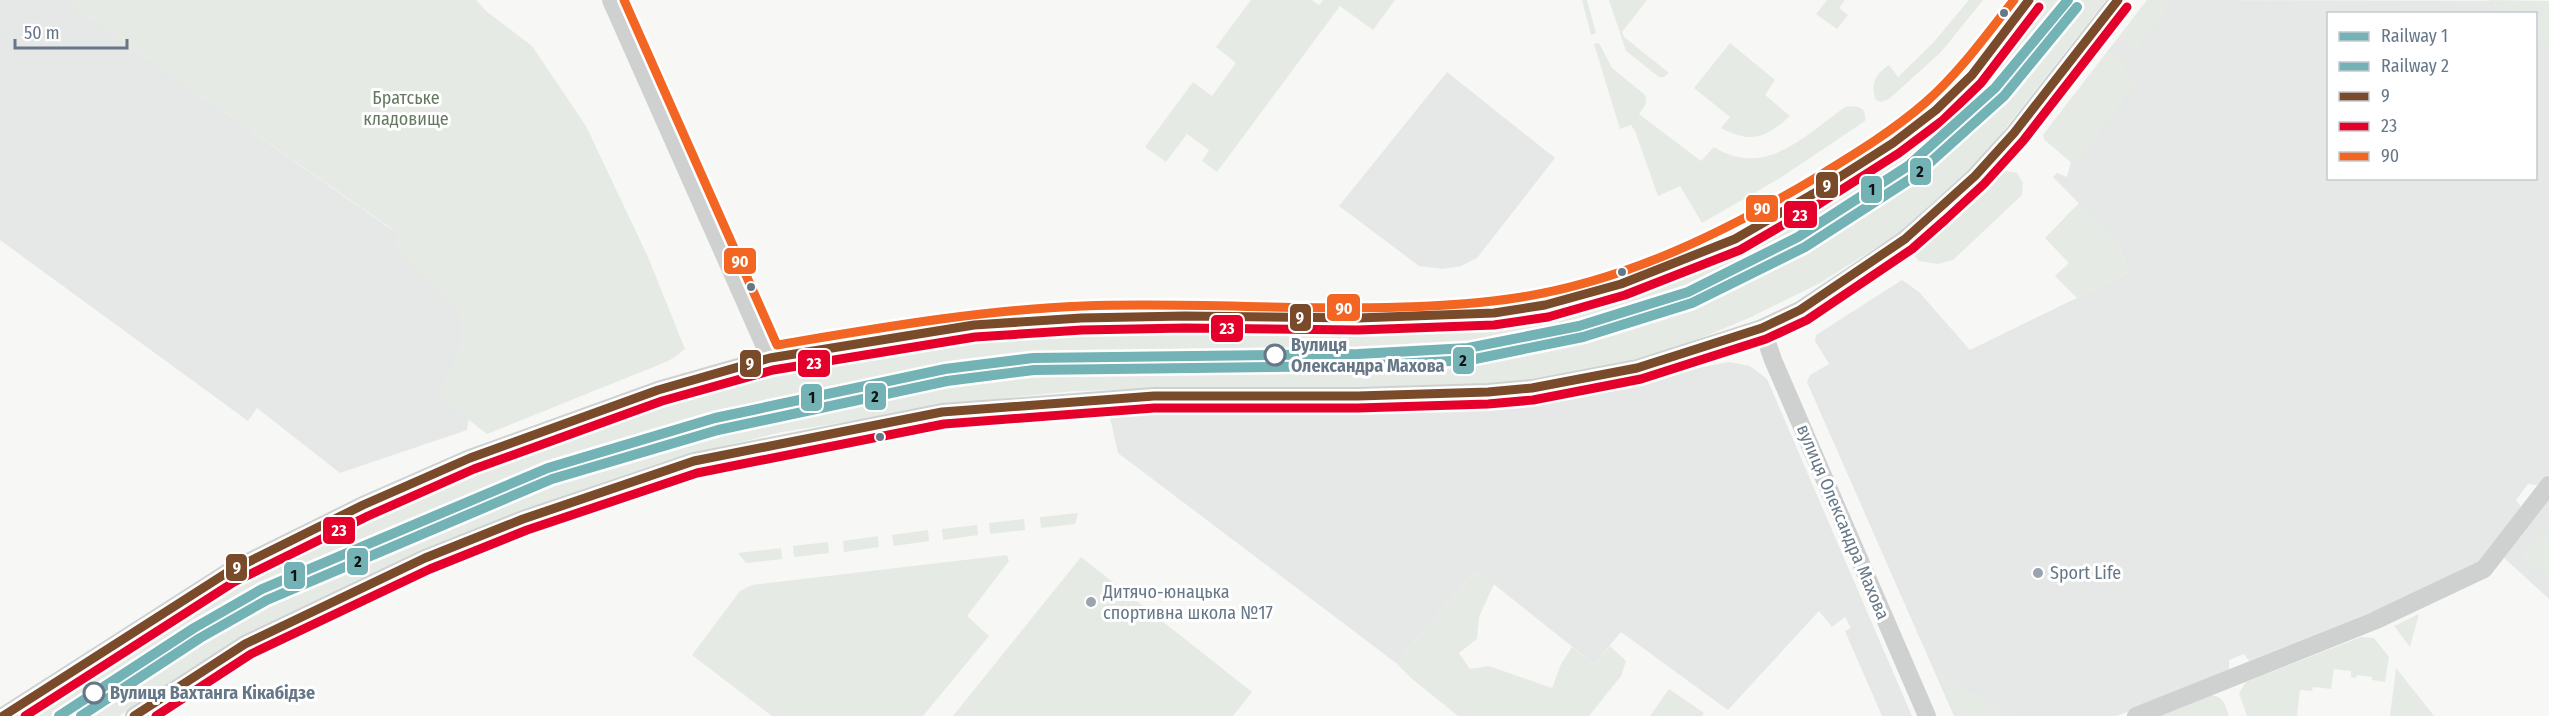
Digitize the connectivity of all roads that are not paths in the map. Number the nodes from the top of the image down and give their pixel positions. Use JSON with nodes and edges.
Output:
{"nodes":[{"id":1,"x":611,"y":0,"type":"edge"},
{"id":2,"x":2029,"y":0,"type":"edge"},
{"id":3,"x":2118,"y":0,"type":"edge"},
{"id":4,"x":1762,"y":328,"type":"junction"},
{"id":5,"x":770,"y":358,"type":"junction"},
{"id":6,"x":2549,"y":485,"type":"edge"},
{"id":7,"x":3,"y":716,"type":"edge"},
{"id":8,"x":134,"y":716,"type":"edge"},
{"id":9,"x":1928,"y":716,"type":"edge"},
{"id":10,"x":2136,"y":716,"type":"edge"}],
"edges":[{"from":1,"to":5,"type":"street"},
{"from":2,"to":5,"type":"street"},
{"from":3,"to":4,"type":"street"},
{"from":4,"to":8,"type":"street"},
{"from":4,"to":9,"type":"street","name":"вулиця Олександра Махова"},
{"from":5,"to":7,"type":"street"},
{"from":6,"to":10,"type":"street"}]}
